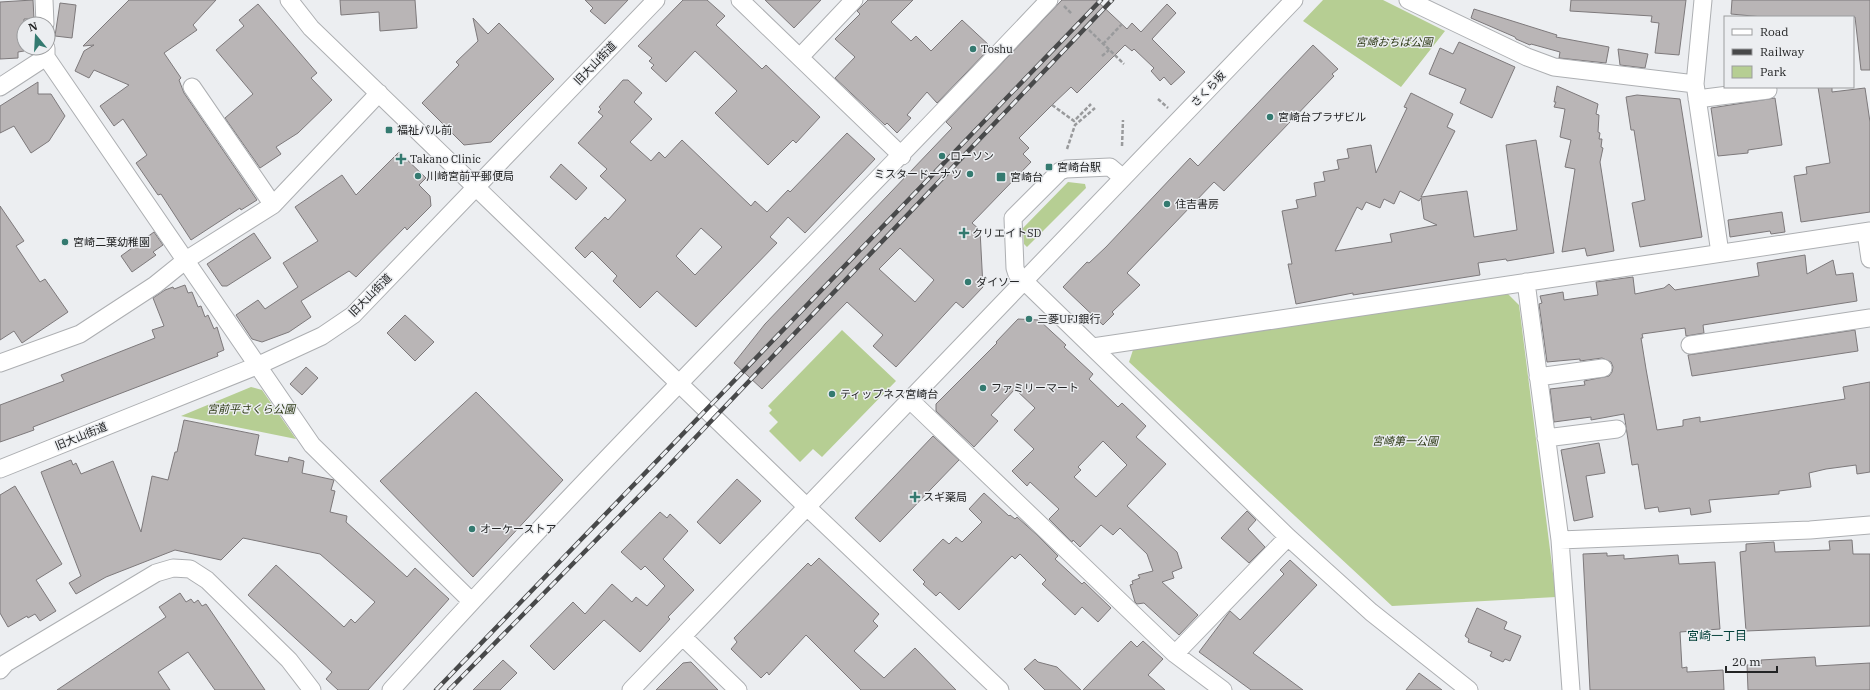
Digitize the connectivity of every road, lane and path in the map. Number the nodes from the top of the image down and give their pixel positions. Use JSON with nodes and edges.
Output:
{"nodes":[{"id":1,"x":44,"y":0,"type":"edge"},
{"id":2,"x":289,"y":0,"type":"edge"},
{"id":3,"x":656,"y":0,"type":"edge"},
{"id":4,"x":740,"y":0,"type":"edge"},
{"id":5,"x":854,"y":0,"type":"edge"},
{"id":6,"x":1049,"y":0,"type":"edge"},
{"id":7,"x":1294,"y":0,"type":"edge"},
{"id":8,"x":1408,"y":0,"type":"edge"},
{"id":9,"x":1703,"y":0,"type":"edge"},
{"id":10,"x":45,"y":16,"type":"edge"},
{"id":11,"x":1122,"y":24,"type":"dead end"},
{"id":12,"x":1089,"y":30,"type":"dead end"},
{"id":13,"x":1103,"y":44,"type":"junction"},
{"id":14,"x":1109,"y":50,"type":"junction"},
{"id":15,"x":41,"y":56,"type":"edge"},
{"id":16,"x":49,"y":56,"type":"edge"},
{"id":17,"x":1102,"y":56,"type":"dead end"},
{"id":18,"x":800,"y":57,"type":"junction"},
{"id":19,"x":1124,"y":64,"type":"dead end"},
{"id":20,"x":0,"y":87,"type":"edge"},
{"id":21,"x":192,"y":87,"type":"dead end"},
{"id":22,"x":1768,"y":90,"type":"dead end"},
{"id":23,"x":1696,"y":92,"type":"junction"},
{"id":24,"x":379,"y":93,"type":"junction"},
{"id":25,"x":1158,"y":99,"type":"dead end"},
{"id":26,"x":1091,"y":104,"type":"dead end"},
{"id":27,"x":1052,"y":105,"type":"dead end"},
{"id":28,"x":1095,"y":108,"type":"dead end"},
{"id":29,"x":1169,"y":108,"type":"dead end"},
{"id":30,"x":1123,"y":120,"type":"dead end"},
{"id":31,"x":1122,"y":146,"type":"dead end"},
{"id":32,"x":1067,"y":149,"type":"dead end"},
{"id":33,"x":902,"y":156,"type":"junction"},
{"id":34,"x":1019,"y":175,"type":"dead end"},
{"id":35,"x":1123,"y":178,"type":"junction"},
{"id":36,"x":1026,"y":182,"type":"dead end"},
{"id":37,"x":475,"y":186,"type":"junction"},
{"id":38,"x":273,"y":205,"type":"junction"},
{"id":39,"x":1868,"y":232,"type":"edge"},
{"id":40,"x":1720,"y":253,"type":"junction"},
{"id":41,"x":1870,"y":259,"type":"edge"},
{"id":42,"x":186,"y":260,"type":"junction"},
{"id":43,"x":1024,"y":281,"type":"junction"},
{"id":44,"x":1526,"y":282,"type":"junction"},
{"id":45,"x":1870,"y":318,"type":"edge"},
{"id":46,"x":1690,"y":345,"type":"dead end"},
{"id":47,"x":1093,"y":346,"type":"junction"},
{"id":48,"x":0,"y":363,"type":"edge"},
{"id":49,"x":259,"y":365,"type":"junction"},
{"id":50,"x":1602,"y":368,"type":"dead end"},
{"id":51,"x":1538,"y":377,"type":"junction"},
{"id":52,"x":679,"y":383,"type":"junction"},
{"id":53,"x":910,"y":400,"type":"junction"},
{"id":54,"x":1617,"y":429,"type":"dead end"},
{"id":55,"x":1546,"y":438,"type":"junction"},
{"id":56,"x":0,"y":469,"type":"edge"},
{"id":57,"x":807,"y":507,"type":"junction"},
{"id":58,"x":1870,"y":524,"type":"edge"},
{"id":59,"x":1288,"y":537,"type":"junction"},
{"id":60,"x":1560,"y":540,"type":"junction"},
{"id":61,"x":471,"y":601,"type":"junction"},
{"id":62,"x":683,"y":637,"type":"junction"},
{"id":63,"x":1175,"y":654,"type":"junction"},
{"id":64,"x":2,"y":663,"type":"edge"},
{"id":65,"x":1463,"y":688,"type":"edge"},
{"id":66,"x":312,"y":690,"type":"edge"},
{"id":67,"x":391,"y":690,"type":"edge"},
{"id":68,"x":631,"y":690,"type":"edge"},
{"id":69,"x":738,"y":690,"type":"edge"},
{"id":70,"x":1000,"y":690,"type":"edge"},
{"id":71,"x":1223,"y":690,"type":"edge"},
{"id":72,"x":1571,"y":690,"type":"edge"}],
"edges":[{"from":1,"to":10,"type":"street"},
{"from":2,"to":24,"type":"street"},
{"from":3,"to":37,"type":"street","name":"旧大山街道"},
{"from":4,"to":18,"type":"street"},
{"from":5,"to":18,"type":"street"},
{"from":6,"to":33,"type":"street"},
{"from":7,"to":35,"type":"street","name":"さくら坂"},
{"from":8,"to":23,"type":"street"},
{"from":9,"to":23,"type":"street"},
{"from":11,"to":13,"type":"path"},
{"from":12,"to":13,"type":"path"},
{"from":13,"to":14,"type":"path"},
{"from":14,"to":17,"type":"path"},
{"from":14,"to":19,"type":"path"},
{"from":15,"to":20,"type":"street"},
{"from":16,"to":42,"type":"street"},
{"from":18,"to":33,"type":"street"},
{"from":21,"to":38,"type":"street"},
{"from":22,"to":23,"type":"street"},
{"from":23,"to":40,"type":"street"},
{"from":24,"to":37,"type":"street"},
{"from":24,"to":38,"type":"street"},
{"from":25,"to":29,"type":"path"},
{"from":26,"to":27,"type":"path"},
{"from":28,"to":32,"type":"path"},
{"from":30,"to":31,"type":"path"},
{"from":33,"to":52,"type":"street"},
{"from":34,"to":36,"type":"path"},
{"from":35,"to":43,"type":"street","name":"さくら坂"},
{"from":35,"to":43,"type":"street"},
{"from":37,"to":49,"type":"street","name":"旧大山街道"},
{"from":37,"to":52,"type":"street"},
{"from":38,"to":42,"type":"street"},
{"from":39,"to":40,"type":"street"},
{"from":39,"to":41,"type":"street"},
{"from":40,"to":44,"type":"street"},
{"from":42,"to":48,"type":"street"},
{"from":42,"to":49,"type":"street"},
{"from":43,"to":47,"type":"street"},
{"from":43,"to":53,"type":"street","name":"さくら坂"},
{"from":44,"to":47,"type":"street"},
{"from":44,"to":51,"type":"street"},
{"from":45,"to":46,"type":"street"},
{"from":47,"to":59,"type":"street"},
{"from":49,"to":56,"type":"street","name":"旧大山街道"},
{"from":49,"to":61,"type":"street"},
{"from":50,"to":51,"type":"street"},
{"from":51,"to":55,"type":"street"},
{"from":52,"to":57,"type":"street"},
{"from":52,"to":61,"type":"street"},
{"from":53,"to":57,"type":"street","name":"さくら坂"},
{"from":53,"to":63,"type":"street"},
{"from":54,"to":55,"type":"street"},
{"from":55,"to":60,"type":"street"},
{"from":57,"to":62,"type":"street","name":"さくら坂"},
{"from":57,"to":70,"type":"street"},
{"from":58,"to":60,"type":"street"},
{"from":59,"to":63,"type":"street"},
{"from":59,"to":65,"type":"street"},
{"from":60,"to":72,"type":"street"},
{"from":61,"to":67,"type":"street"},
{"from":62,"to":68,"type":"street","name":"さくら坂"},
{"from":62,"to":69,"type":"street"},
{"from":63,"to":71,"type":"street"},
{"from":64,"to":66,"type":"street"}]}
